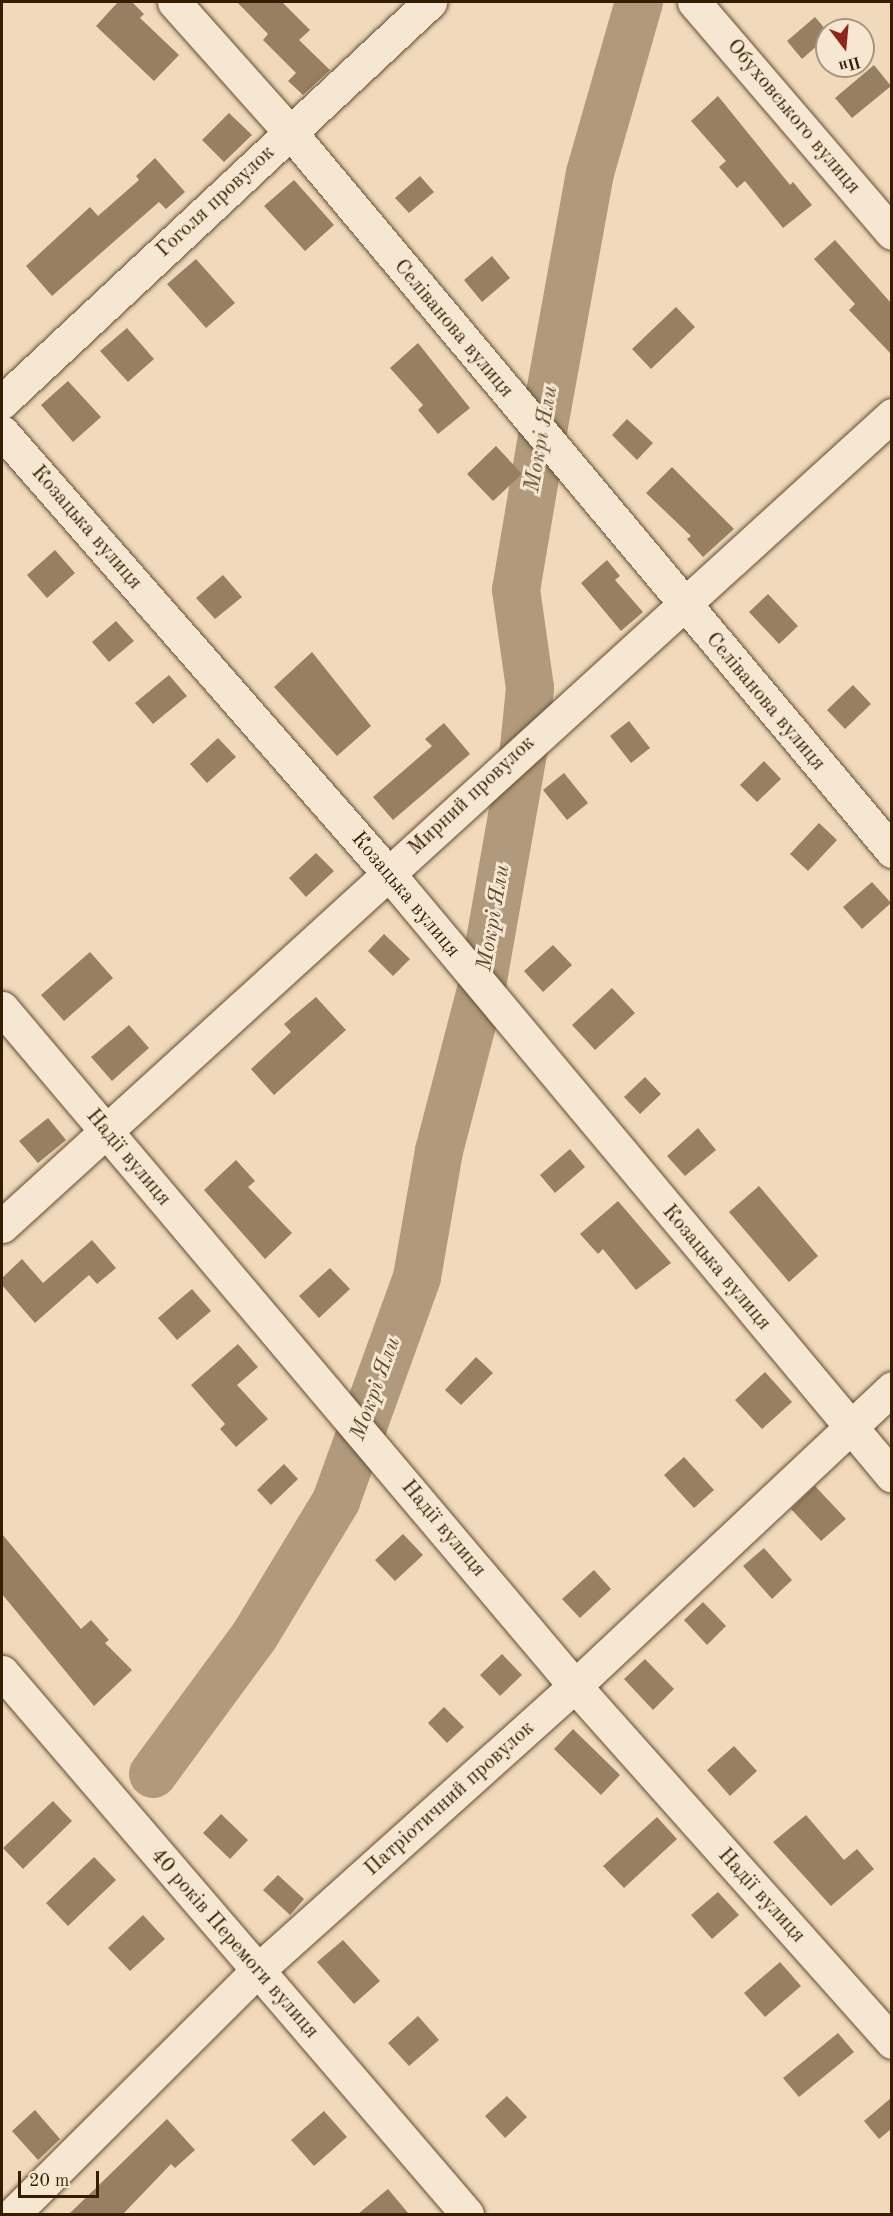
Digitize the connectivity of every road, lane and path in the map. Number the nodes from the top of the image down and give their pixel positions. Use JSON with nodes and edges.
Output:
{"nodes":[{"id":1,"x":174,"y":2,"type":"edge"},
{"id":2,"x":430,"y":2,"type":"edge"},
{"id":3,"x":694,"y":2,"type":"edge"},
{"id":4,"x":290,"y":132,"type":"junction"},
{"id":5,"x":891,"y":233,"type":"edge"},
{"id":6,"x":2,"y":402,"type":"edge"},
{"id":7,"x":891,"y":415,"type":"edge"},
{"id":8,"x":2,"y":432,"type":"edge"},
{"id":9,"x":683,"y":605,"type":"junction"},
{"id":10,"x":891,"y":851,"type":"edge"},
{"id":11,"x":389,"y":874,"type":"junction"},
{"id":12,"x":2,"y":1008,"type":"edge"},
{"id":13,"x":105,"y":1130,"type":"junction"},
{"id":14,"x":2,"y":1226,"type":"edge"},
{"id":15,"x":891,"y":1388,"type":"edge"},
{"id":16,"x":848,"y":1428,"type":"junction"},
{"id":17,"x":891,"y":1476,"type":"edge"},
{"id":18,"x":2,"y":1672,"type":"edge"},
{"id":19,"x":575,"y":1686,"type":"junction"},
{"id":20,"x":257,"y":1971,"type":"junction"},
{"id":21,"x":891,"y":2042,"type":"edge"},
{"id":22,"x":14,"y":2214,"type":"edge"},
{"id":23,"x":467,"y":2214,"type":"edge"}],
"edges":[{"from":1,"to":4,"type":"street","name":"Селіванова вулиця"},
{"from":2,"to":4,"type":"street","name":"Гоголя провулок"},
{"from":3,"to":5,"type":"street","name":"Обуховського вулиця"},
{"from":4,"to":6,"type":"street","name":"Гоголя провулок"},
{"from":4,"to":9,"type":"street","name":"Селіванова вулиця"},
{"from":7,"to":9,"type":"street","name":"Мирний провулок"},
{"from":8,"to":11,"type":"street","name":"Козацька вулиця"},
{"from":9,"to":10,"type":"street","name":"Селіванова вулиця"},
{"from":9,"to":11,"type":"street","name":"Мирний провулок"},
{"from":11,"to":13,"type":"street","name":"Мирний провулок"},
{"from":11,"to":16,"type":"street","name":"Козацька вулиця"},
{"from":12,"to":13,"type":"street","name":"Надії вулиця"},
{"from":13,"to":14,"type":"street","name":"Мирний провулок"},
{"from":13,"to":19,"type":"street","name":"Надії вулиця"},
{"from":15,"to":16,"type":"street","name":"Патріотичний провулок"},
{"from":16,"to":17,"type":"street","name":"Козацька вулиця"},
{"from":16,"to":19,"type":"street","name":"Патріотичний провулок"},
{"from":18,"to":20,"type":"street","name":"40 років Перемоги вулиця"},
{"from":19,"to":20,"type":"street","name":"Патріотичний провулок"},
{"from":19,"to":21,"type":"street","name":"Надії вулиця"},
{"from":20,"to":22,"type":"street","name":"Патріотичний провулок"},
{"from":20,"to":23,"type":"street","name":"40 років Перемоги вулиця"}]}
